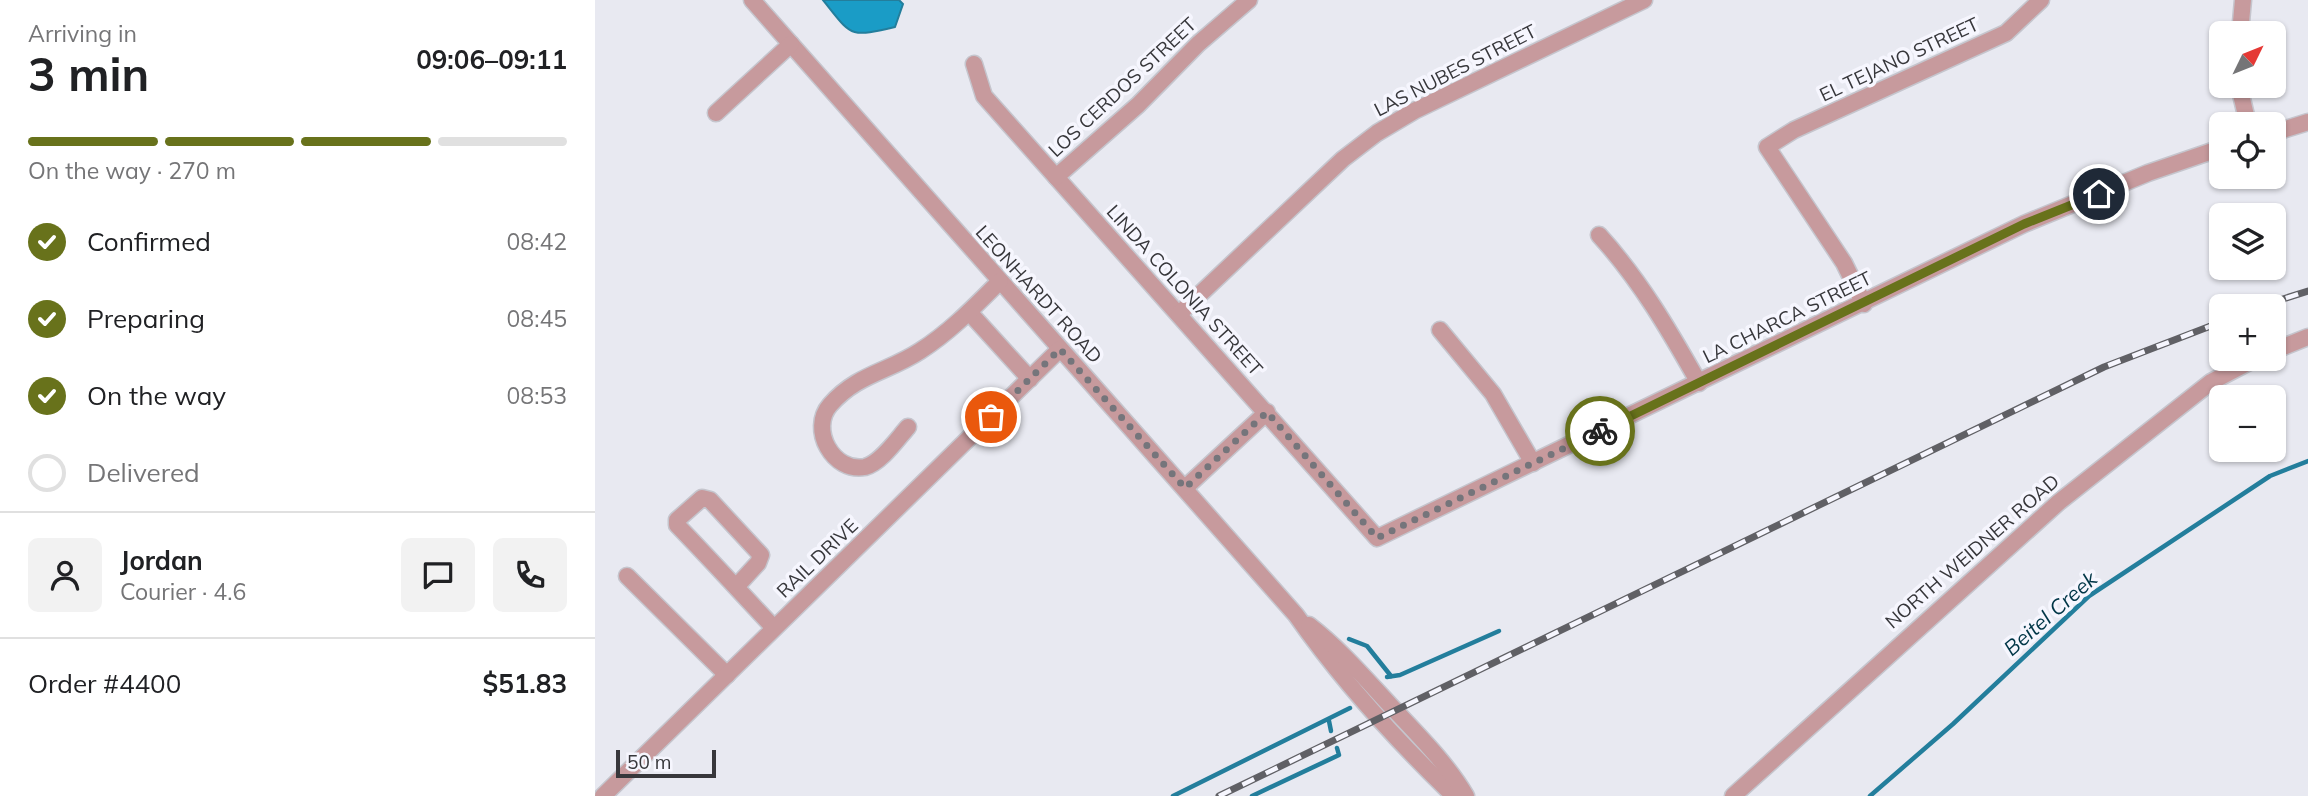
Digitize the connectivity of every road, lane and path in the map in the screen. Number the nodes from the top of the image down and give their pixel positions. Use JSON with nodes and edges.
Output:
{"nodes":[{"id":1,"x":752,"y":0,"type":"edge"},
{"id":2,"x":1249,"y":0,"type":"edge"},
{"id":3,"x":1644,"y":0,"type":"edge"},
{"id":4,"x":2041,"y":0,"type":"edge"},
{"id":5,"x":2243,"y":0,"type":"edge"},
{"id":6,"x":2241,"y":21,"type":"edge"},
{"id":7,"x":791,"y":44,"type":"junction"},
{"id":8,"x":974,"y":64,"type":"dead end"},
{"id":9,"x":716,"y":113,"type":"dead end"},
{"id":10,"x":2308,"y":122,"type":"edge"},
{"id":11,"x":2286,"y":129,"type":"edge"},
{"id":12,"x":2209,"y":152,"type":"edge"},
{"id":13,"x":1056,"y":177,"type":"junction"},
{"id":14,"x":1598,"y":235,"type":"dead end"},
{"id":15,"x":1000,"y":281,"type":"junction"},
{"id":16,"x":1864,"y":304,"type":"junction"},
{"id":17,"x":969,"y":312,"type":"junction"},
{"id":18,"x":1179,"y":314,"type":"junction"},
{"id":19,"x":1440,"y":330,"type":"dead end"},
{"id":20,"x":2308,"y":337,"type":"edge"},
{"id":21,"x":2286,"y":346,"type":"edge"},
{"id":22,"x":1060,"y":349,"type":"junction"},
{"id":23,"x":2234,"y":371,"type":"edge"},
{"id":24,"x":1030,"y":379,"type":"junction"},
{"id":25,"x":1699,"y":383,"type":"junction"},
{"id":26,"x":1267,"y":412,"type":"junction"},
{"id":27,"x":908,"y":427,"type":"dead end"},
{"id":28,"x":1533,"y":463,"type":"junction"},
{"id":29,"x":1185,"y":488,"type":"junction"},
{"id":30,"x":1377,"y":538,"type":"joint"},
{"id":31,"x":627,"y":576,"type":"dead end"},
{"id":32,"x":736,"y":587,"type":"junction"},
{"id":33,"x":1296,"y":615,"type":"junction"},
{"id":34,"x":775,"y":628,"type":"junction"},
{"id":35,"x":727,"y":675,"type":"junction"},
{"id":36,"x":603,"y":796,"type":"edge"},
{"id":37,"x":1454,"y":796,"type":"edge"},
{"id":38,"x":1466,"y":796,"type":"edge"},
{"id":39,"x":1733,"y":796,"type":"edge"}],
"edges":[{"from":1,"to":7,"type":"street","name":"LEONHARDT ROAD"},
{"from":2,"to":13,"type":"street","name":"LOS CERDOS STREET"},
{"from":3,"to":18,"type":"street","name":"LAS NUBES STREET"},
{"from":4,"to":16,"type":"street","name":"EL TEJANO STREET"},
{"from":5,"to":6,"type":"street"},
{"from":7,"to":9,"type":"street"},
{"from":7,"to":15,"type":"street","name":"LEONHARDT ROAD"},
{"from":8,"to":13,"type":"street","name":"LINDA COLONIA STREET"},
{"from":10,"to":11,"type":"street"},
{"from":12,"to":16,"type":"street","name":"LA CHARCA STREET"},
{"from":13,"to":18,"type":"street","name":"LINDA COLONIA STREET"},
{"from":14,"to":25,"type":"street"},
{"from":15,"to":17,"type":"street"},
{"from":15,"to":22,"type":"street","name":"LEONHARDT ROAD"},
{"from":16,"to":25,"type":"street","name":"LA CHARCA STREET"},
{"from":17,"to":24,"type":"street"},
{"from":17,"to":27,"type":"street"},
{"from":18,"to":26,"type":"street","name":"LINDA COLONIA STREET"},
{"from":19,"to":28,"type":"street"},
{"from":20,"to":21,"type":"street"},
{"from":22,"to":24,"type":"street","name":"RAIL DRIVE"},
{"from":22,"to":29,"type":"street","name":"LEONHARDT ROAD"},
{"from":23,"to":39,"type":"street","name":"NORTH WEIDNER ROAD"},
{"from":24,"to":34,"type":"street","name":"RAIL DRIVE"},
{"from":25,"to":28,"type":"street","name":"LA CHARCA STREET"},
{"from":26,"to":29,"type":"street"},
{"from":26,"to":30,"type":"street","name":"LINDA COLONIA STREET"},
{"from":28,"to":30,"type":"street","name":"LA CHARCA STREET"},
{"from":29,"to":33,"type":"street","name":"LEONHARDT ROAD"},
{"from":31,"to":35,"type":"street"},
{"from":32,"to":32,"type":"street"},
{"from":32,"to":34,"type":"street"},
{"from":33,"to":37,"type":"street","name":"LEONHARDT ROAD"},
{"from":33,"to":38,"type":"street","name":"LEONHARDT ROAD"},
{"from":34,"to":35,"type":"street","name":"RAIL DRIVE"},
{"from":35,"to":36,"type":"street","name":"RAIL DRIVE"}]}
